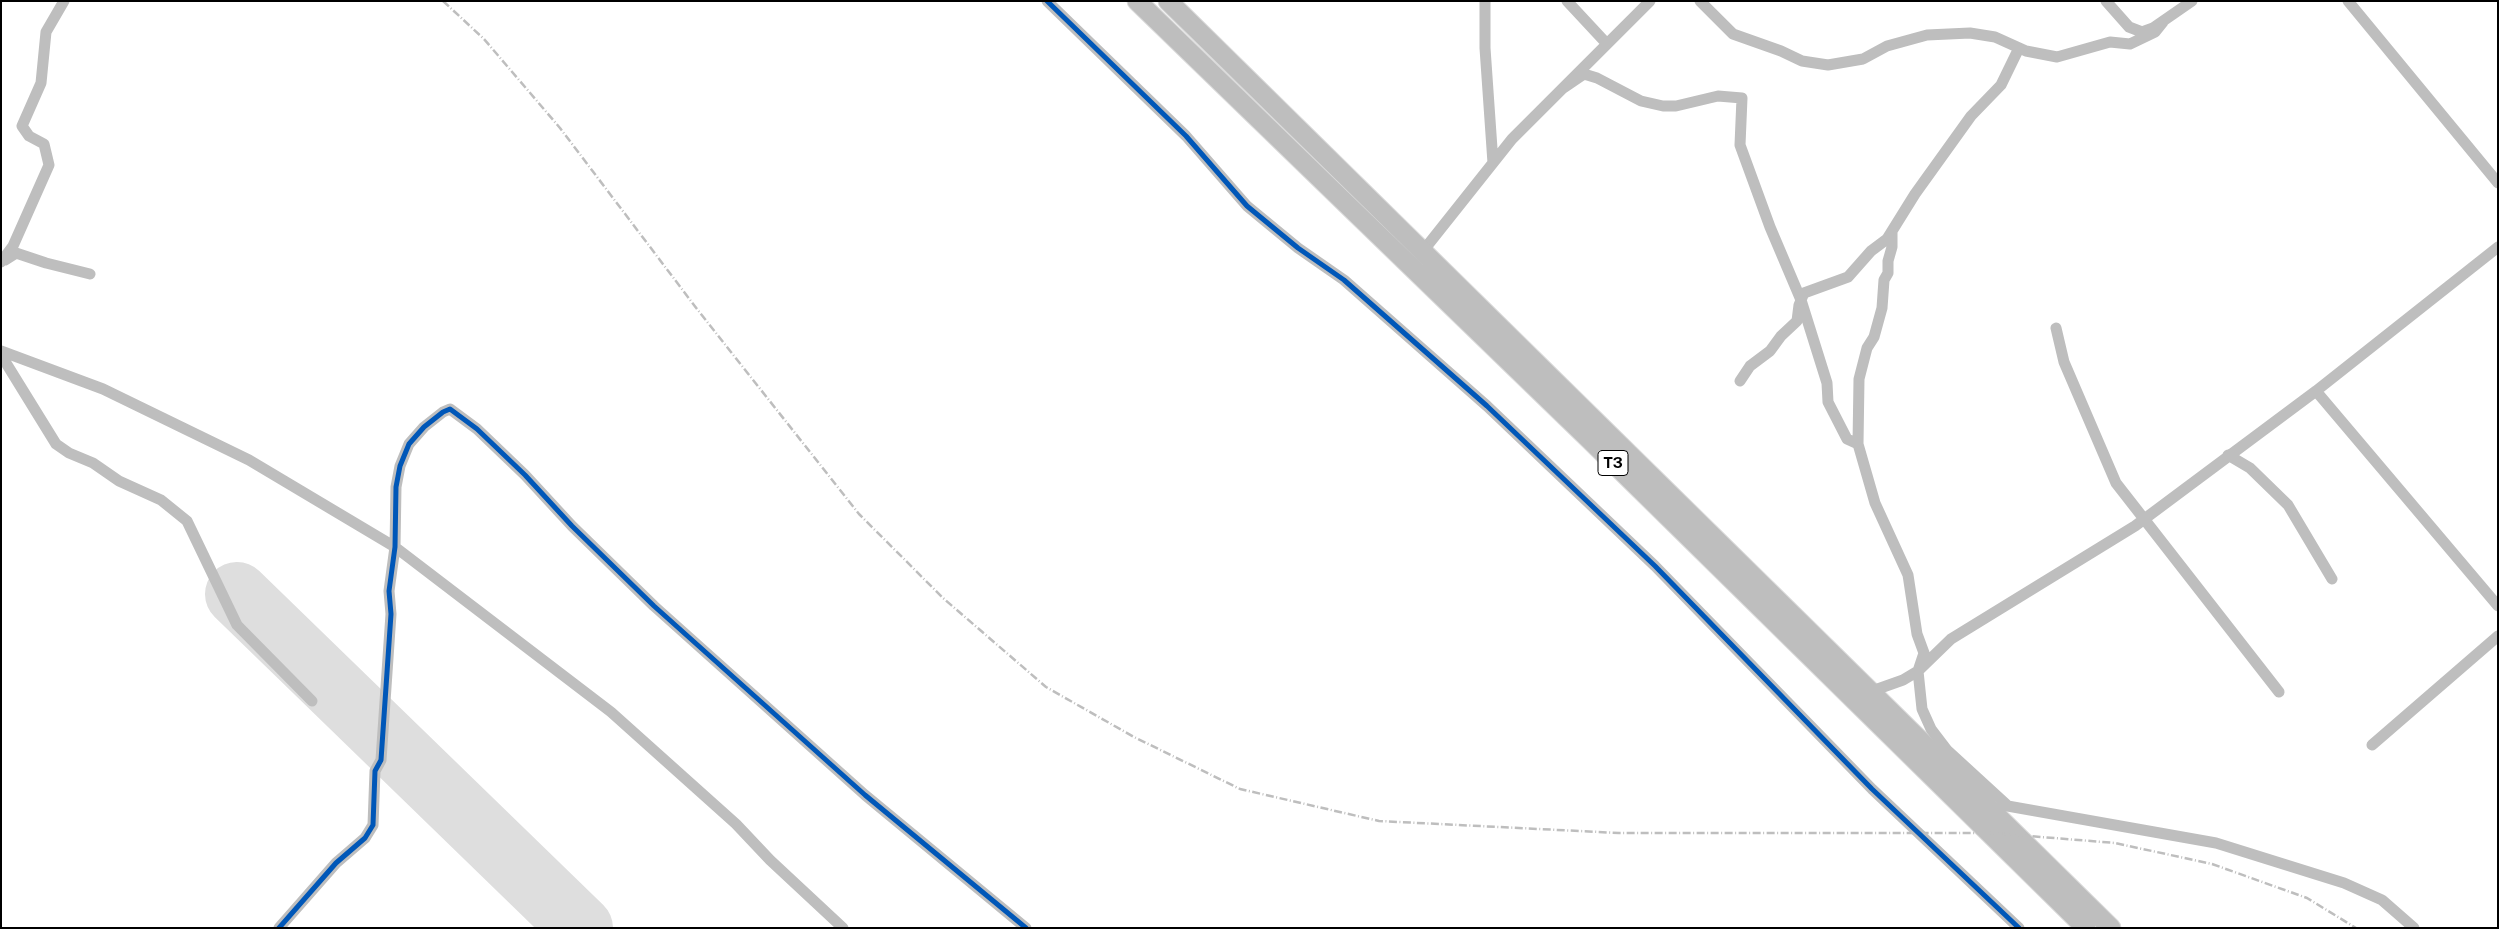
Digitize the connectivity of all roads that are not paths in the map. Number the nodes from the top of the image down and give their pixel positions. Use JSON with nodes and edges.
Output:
{"nodes":[{"id":1,"x":64,"y":1,"type":"edge"},
{"id":2,"x":1047,"y":1,"type":"edge"},
{"id":3,"x":1137,"y":1,"type":"edge"},
{"id":4,"x":1168,"y":1,"type":"edge"},
{"id":5,"x":1484,"y":1,"type":"edge"},
{"id":6,"x":1567,"y":1,"type":"edge"},
{"id":7,"x":1650,"y":1,"type":"edge"},
{"id":8,"x":1700,"y":1,"type":"edge"},
{"id":9,"x":2106,"y":1,"type":"edge"},
{"id":10,"x":2192,"y":1,"type":"edge"},
{"id":11,"x":2348,"y":1,"type":"edge"},
{"id":12,"x":2163,"y":22,"type":"junction"},
{"id":13,"x":1607,"y":44,"type":"junction"},
{"id":14,"x":2019,"y":48,"type":"junction"},
{"id":15,"x":1562,"y":89,"type":"junction"},
{"id":16,"x":1493,"y":163,"type":"junction"},
{"id":17,"x":2498,"y":183,"type":"edge"},
{"id":18,"x":1892,"y":232,"type":"junction"},
{"id":19,"x":2498,"y":247,"type":"edge"},
{"id":20,"x":1422,"y":251,"type":"junction"},
{"id":21,"x":1,"y":262,"type":"edge"},
{"id":22,"x":90,"y":274,"type":"dead end"},
{"id":23,"x":1801,"y":300,"type":"junction"},
{"id":24,"x":2056,"y":328,"type":"dead end"},
{"id":25,"x":1,"y":351,"type":"edge"},
{"id":26,"x":1,"y":355,"type":"edge"},
{"id":27,"x":1740,"y":380,"type":"dead end"},
{"id":28,"x":2316,"y":391,"type":"junction"},
{"id":29,"x":1858,"y":444,"type":"junction"},
{"id":30,"x":2228,"y":455,"type":"junction"},
{"id":31,"x":2143,"y":520,"type":"junction"},
{"id":32,"x":395,"y":547,"type":"junction"},
{"id":33,"x":2332,"y":579,"type":"dead end"},
{"id":34,"x":2498,"y":606,"type":"edge"},
{"id":35,"x":2498,"y":636,"type":"edge"},
{"id":36,"x":1918,"y":671,"type":"junction"},
{"id":37,"x":1872,"y":691,"type":"junction"},
{"id":38,"x":2279,"y":692,"type":"dead end"},
{"id":39,"x":312,"y":701,"type":"dead end"},
{"id":40,"x":2372,"y":746,"type":"dead end"},
{"id":41,"x":1986,"y":803,"type":"junction"},
{"id":42,"x":2007,"y":805,"type":"junction"},
{"id":43,"x":279,"y":928,"type":"edge"},
{"id":44,"x":843,"y":928,"type":"edge"},
{"id":45,"x":1026,"y":928,"type":"edge"},
{"id":46,"x":2019,"y":928,"type":"edge"},
{"id":47,"x":2086,"y":928,"type":"edge"},
{"id":48,"x":2111,"y":928,"type":"edge"},
{"id":49,"x":2414,"y":928,"type":"edge"}],
"edges":[{"from":1,"to":21,"type":"street"},
{"from":2,"to":46,"type":"street"},
{"from":3,"to":47,"type":"highway","number":"T3"},
{"from":4,"to":20,"type":"highway","number":"T3"},
{"from":5,"to":16,"type":"street"},
{"from":6,"to":13,"type":"street"},
{"from":7,"to":13,"type":"street"},
{"from":8,"to":14,"type":"street"},
{"from":9,"to":12,"type":"street"},
{"from":10,"to":12,"type":"street"},
{"from":11,"to":17,"type":"street"},
{"from":12,"to":14,"type":"street"},
{"from":13,"to":15,"type":"street"},
{"from":14,"to":18,"type":"street"},
{"from":15,"to":16,"type":"street"},
{"from":15,"to":23,"type":"street"},
{"from":16,"to":20,"type":"street"},
{"from":18,"to":23,"type":"street"},
{"from":18,"to":29,"type":"street"},
{"from":19,"to":28,"type":"street"},
{"from":20,"to":37,"type":"highway","number":"T3"},
{"from":21,"to":22,"type":"street"},
{"from":23,"to":27,"type":"street"},
{"from":23,"to":29,"type":"street"},
{"from":24,"to":31,"type":"street"},
{"from":25,"to":32,"type":"street"},
{"from":26,"to":39,"type":"street"},
{"from":28,"to":30,"type":"street"},
{"from":28,"to":34,"type":"street"},
{"from":29,"to":36,"type":"street"},
{"from":30,"to":31,"type":"street"},
{"from":30,"to":33,"type":"street"},
{"from":31,"to":36,"type":"street"},
{"from":31,"to":38,"type":"street"},
{"from":32,"to":43,"type":"street"},
{"from":32,"to":44,"type":"street"},
{"from":32,"to":45,"type":"street"},
{"from":35,"to":40,"type":"street"},
{"from":36,"to":37,"type":"street"},
{"from":36,"to":42,"type":"street"},
{"from":37,"to":41,"type":"highway","number":"T3"},
{"from":41,"to":42,"type":"street"},
{"from":41,"to":48,"type":"highway","number":"T3"},
{"from":42,"to":49,"type":"street"}]}
